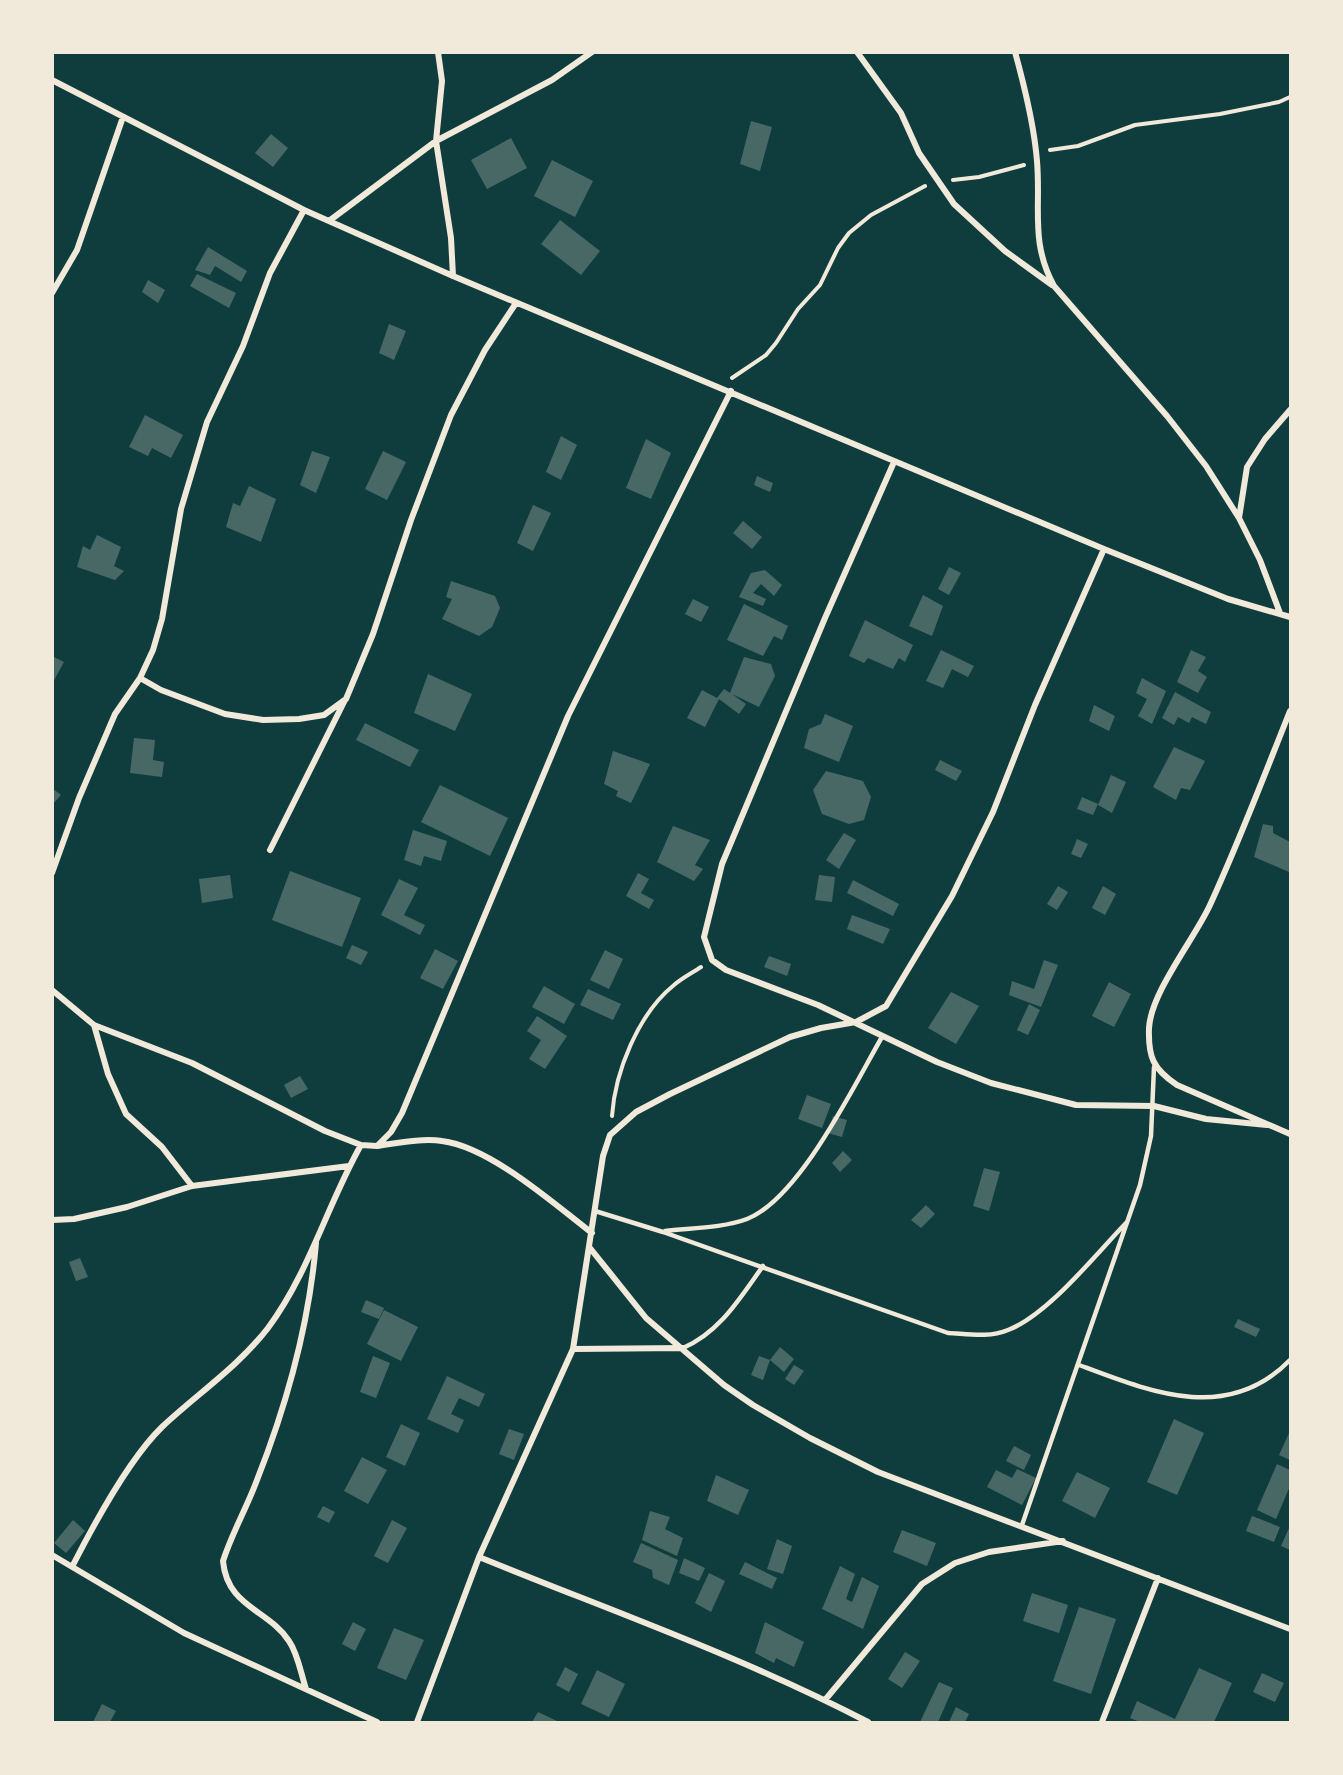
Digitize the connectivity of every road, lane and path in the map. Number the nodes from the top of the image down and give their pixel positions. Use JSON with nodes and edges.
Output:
{"nodes":[{"id":1,"x":438,"y":52,"type":"edge"},
{"id":2,"x":592,"y":52,"type":"edge"},
{"id":3,"x":857,"y":52,"type":"edge"},
{"id":4,"x":1015,"y":52,"type":"edge"},
{"id":5,"x":52,"y":80,"type":"edge"},
{"id":6,"x":1290,"y":97,"type":"edge"},
{"id":7,"x":123,"y":117,"type":"junction"},
{"id":8,"x":436,"y":141,"type":"junction"},
{"id":9,"x":1036,"y":153,"type":"junction"},
{"id":10,"x":1037,"y":162,"type":"junction"},
{"id":11,"x":938,"y":182,"type":"junction"},
{"id":12,"x":304,"y":210,"type":"junction"},
{"id":13,"x":329,"y":221,"type":"junction"},
{"id":14,"x":453,"y":276,"type":"junction"},
{"id":15,"x":1054,"y":286,"type":"junction"},
{"id":16,"x":52,"y":293,"type":"edge"},
{"id":17,"x":516,"y":303,"type":"junction"},
{"id":18,"x":719,"y":386,"type":"junction"},
{"id":19,"x":731,"y":391,"type":"junction"},
{"id":20,"x":1290,"y":410,"type":"edge"},
{"id":21,"x":894,"y":462,"type":"junction"},
{"id":22,"x":1239,"y":518,"type":"junction"},
{"id":23,"x":1104,"y":549,"type":"junction"},
{"id":24,"x":1280,"y":613,"type":"junction"},
{"id":25,"x":1290,"y":617,"type":"edge"},
{"id":26,"x":141,"y":678,"type":"junction"},
{"id":27,"x":346,"y":699,"type":"junction"},
{"id":28,"x":1290,"y":711,"type":"edge"},
{"id":29,"x":270,"y":850,"type":"dead end"},
{"id":30,"x":52,"y":873,"type":"edge"},
{"id":31,"x":712,"y":960,"type":"junction"},
{"id":32,"x":52,"y":990,"type":"edge"},
{"id":33,"x":856,"y":1022,"type":"junction"},
{"id":34,"x":94,"y":1025,"type":"junction"},
{"id":35,"x":882,"y":1037,"type":"junction"},
{"id":36,"x":1154,"y":1067,"type":"junction"},
{"id":37,"x":1154,"y":1106,"type":"junction"},
{"id":38,"x":1267,"y":1125,"type":"junction"},
{"id":39,"x":1290,"y":1134,"type":"edge"},
{"id":40,"x":610,"y":1135,"type":"junction"},
{"id":41,"x":361,"y":1145,"type":"junction"},
{"id":42,"x":377,"y":1146,"type":"junction"},
{"id":43,"x":349,"y":1166,"type":"junction"},
{"id":44,"x":192,"y":1186,"type":"junction"},
{"id":45,"x":595,"y":1211,"type":"junction"},
{"id":46,"x":52,"y":1220,"type":"edge"},
{"id":47,"x":1126,"y":1222,"type":"junction"},
{"id":48,"x":663,"y":1232,"type":"junction"},
{"id":49,"x":592,"y":1233,"type":"junction"},
{"id":50,"x":316,"y":1237,"type":"junction"},
{"id":51,"x":589,"y":1247,"type":"junction"},
{"id":52,"x":763,"y":1266,"type":"junction"},
{"id":53,"x":683,"y":1348,"type":"junction"},
{"id":54,"x":573,"y":1349,"type":"junction"},
{"id":55,"x":1290,"y":1360,"type":"edge"},
{"id":56,"x":1079,"y":1365,"type":"junction"},
{"id":57,"x":1022,"y":1526,"type":"junction"},
{"id":58,"x":1063,"y":1541,"type":"junction"},
{"id":59,"x":52,"y":1555,"type":"edge"},
{"id":60,"x":479,"y":1557,"type":"junction"},
{"id":61,"x":73,"y":1565,"type":"junction"},
{"id":62,"x":1158,"y":1578,"type":"junction"},
{"id":63,"x":1290,"y":1629,"type":"edge"},
{"id":64,"x":306,"y":1689,"type":"junction"},
{"id":65,"x":825,"y":1700,"type":"junction"},
{"id":66,"x":377,"y":1722,"type":"edge"},
{"id":67,"x":417,"y":1722,"type":"edge"},
{"id":68,"x":868,"y":1722,"type":"edge"},
{"id":69,"x":1102,"y":1722,"type":"edge"}],
"edges":[{"from":1,"to":8,"type":"street"},
{"from":2,"to":8,"type":"street"},
{"from":3,"to":11,"type":"street"},
{"from":4,"to":9,"type":"street"},
{"from":5,"to":7,"type":"street"},
{"from":6,"to":9,"type":"path"},
{"from":7,"to":12,"type":"street"},
{"from":7,"to":16,"type":"street"},
{"from":8,"to":13,"type":"street"},
{"from":8,"to":14,"type":"street"},
{"from":9,"to":10,"type":"street"},
{"from":10,"to":11,"type":"path"},
{"from":10,"to":15,"type":"street"},
{"from":11,"to":15,"type":"street"},
{"from":11,"to":18,"type":"path"},
{"from":12,"to":13,"type":"street"},
{"from":12,"to":26,"type":"street"},
{"from":13,"to":14,"type":"street"},
{"from":14,"to":17,"type":"street"},
{"from":15,"to":22,"type":"street"},
{"from":17,"to":18,"type":"street"},
{"from":17,"to":27,"type":"street"},
{"from":18,"to":19,"type":"street"},
{"from":19,"to":21,"type":"street"},
{"from":19,"to":42,"type":"street"},
{"from":20,"to":22,"type":"street"},
{"from":21,"to":23,"type":"street"},
{"from":21,"to":31,"type":"street"},
{"from":22,"to":24,"type":"street"},
{"from":23,"to":24,"type":"street"},
{"from":23,"to":33,"type":"street"},
{"from":24,"to":25,"type":"street"},
{"from":26,"to":27,"type":"street"},
{"from":26,"to":30,"type":"street"},
{"from":27,"to":29,"type":"street"},
{"from":28,"to":36,"type":"street"},
{"from":31,"to":33,"type":"street"},
{"from":31,"to":40,"type":"path"},
{"from":32,"to":34,"type":"street"},
{"from":33,"to":35,"type":"street"},
{"from":33,"to":40,"type":"street"},
{"from":34,"to":41,"type":"street"},
{"from":34,"to":44,"type":"street"},
{"from":35,"to":37,"type":"street"},
{"from":35,"to":48,"type":"lane"},
{"from":36,"to":37,"type":"lane"},
{"from":36,"to":38,"type":"street"},
{"from":37,"to":38,"type":"street"},
{"from":37,"to":47,"type":"lane"},
{"from":38,"to":39,"type":"street"},
{"from":40,"to":45,"type":"street"},
{"from":41,"to":42,"type":"street"},
{"from":41,"to":43,"type":"street"},
{"from":42,"to":49,"type":"street"},
{"from":43,"to":44,"type":"street"},
{"from":43,"to":50,"type":"street"},
{"from":44,"to":46,"type":"street"},
{"from":45,"to":48,"type":"lane"},
{"from":45,"to":49,"type":"street"},
{"from":47,"to":52,"type":"lane"},
{"from":47,"to":56,"type":"lane"},
{"from":48,"to":52,"type":"lane"},
{"from":49,"to":51,"type":"street"},
{"from":50,"to":61,"type":"street"},
{"from":50,"to":64,"type":"street"},
{"from":51,"to":53,"type":"street"},
{"from":51,"to":54,"type":"street"},
{"from":52,"to":53,"type":"lane"},
{"from":53,"to":54,"type":"street"},
{"from":53,"to":57,"type":"street"},
{"from":54,"to":60,"type":"street"},
{"from":55,"to":56,"type":"lane"},
{"from":56,"to":57,"type":"lane"},
{"from":57,"to":58,"type":"street"},
{"from":58,"to":62,"type":"street"},
{"from":58,"to":65,"type":"street"},
{"from":59,"to":61,"type":"street"},
{"from":60,"to":65,"type":"street"},
{"from":60,"to":67,"type":"street"},
{"from":61,"to":64,"type":"street"},
{"from":62,"to":63,"type":"street"},
{"from":62,"to":69,"type":"street"},
{"from":64,"to":66,"type":"street"},
{"from":65,"to":68,"type":"street"}]}
